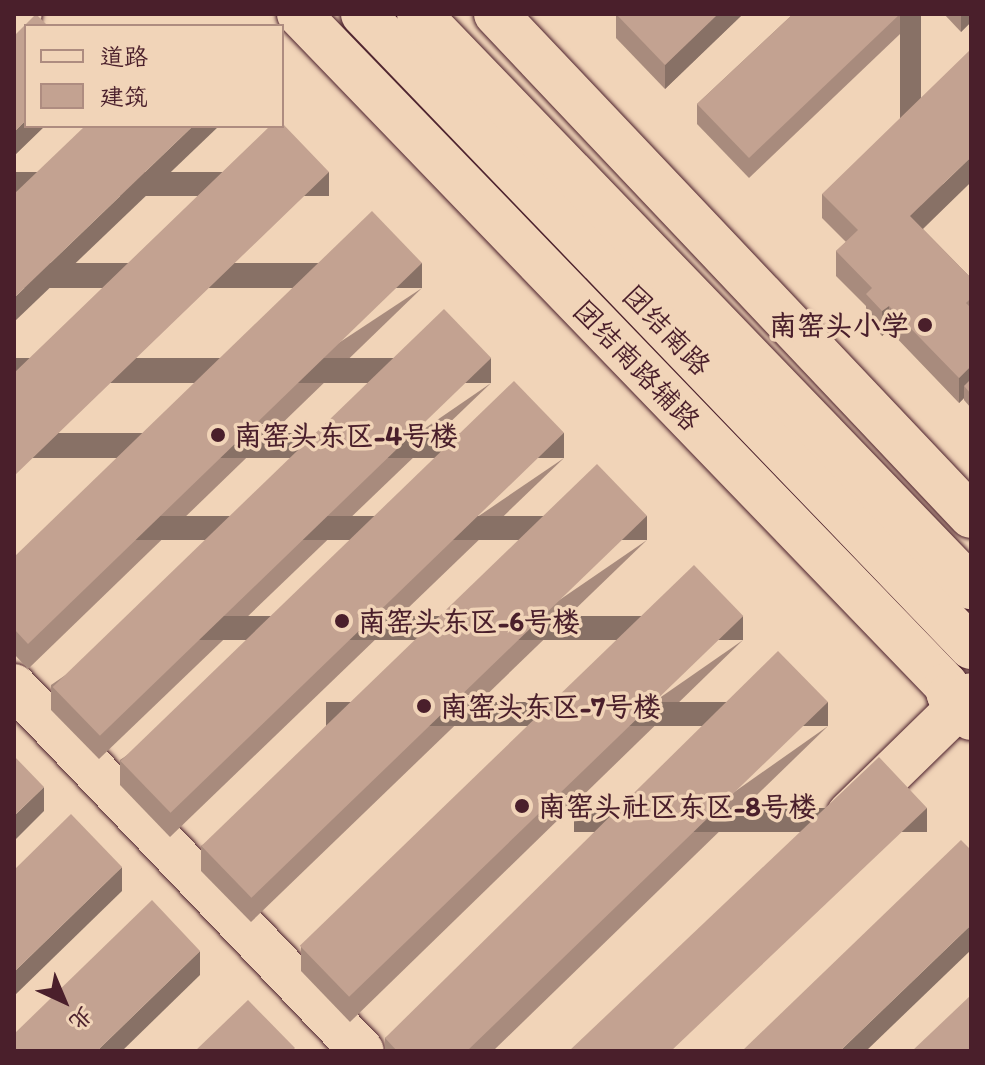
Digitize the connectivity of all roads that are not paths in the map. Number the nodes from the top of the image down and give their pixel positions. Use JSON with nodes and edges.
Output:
{"nodes":[{"id":1,"x":20,"y":14,"type":"edge"},
{"id":2,"x":299,"y":14,"type":"edge"},
{"id":3,"x":363,"y":14,"type":"edge"},
{"id":4,"x":419,"y":14,"type":"edge"},
{"id":5,"x":496,"y":14,"type":"edge"},
{"id":6,"x":14,"y":20,"type":"edge"},
{"id":7,"x":971,"y":518,"type":"edge"},
{"id":8,"x":938,"y":553,"type":"junction"},
{"id":9,"x":971,"y":587,"type":"edge"},
{"id":10,"x":971,"y":647,"type":"edge"},
{"id":11,"x":14,"y":686,"type":"edge"},
{"id":12,"x":967,"y":706,"type":"edge"},
{"id":13,"x":822,"y":840,"type":"edge"},
{"id":14,"x":362,"y":1051,"type":"edge"}],
"edges":[{"from":1,"to":6,"type":"street"},
{"from":2,"to":12,"type":"street","name":"团结南路辅路"},
{"from":3,"to":10,"type":"street","name":"团结南路"},
{"from":4,"to":8,"type":"street","name":"团结南路"},
{"from":5,"to":7,"type":"street"},
{"from":7,"to":8,"type":"street"},
{"from":8,"to":9,"type":"street","name":"团结南路"},
{"from":11,"to":14,"type":"street"},
{"from":12,"to":13,"type":"street"}]}
